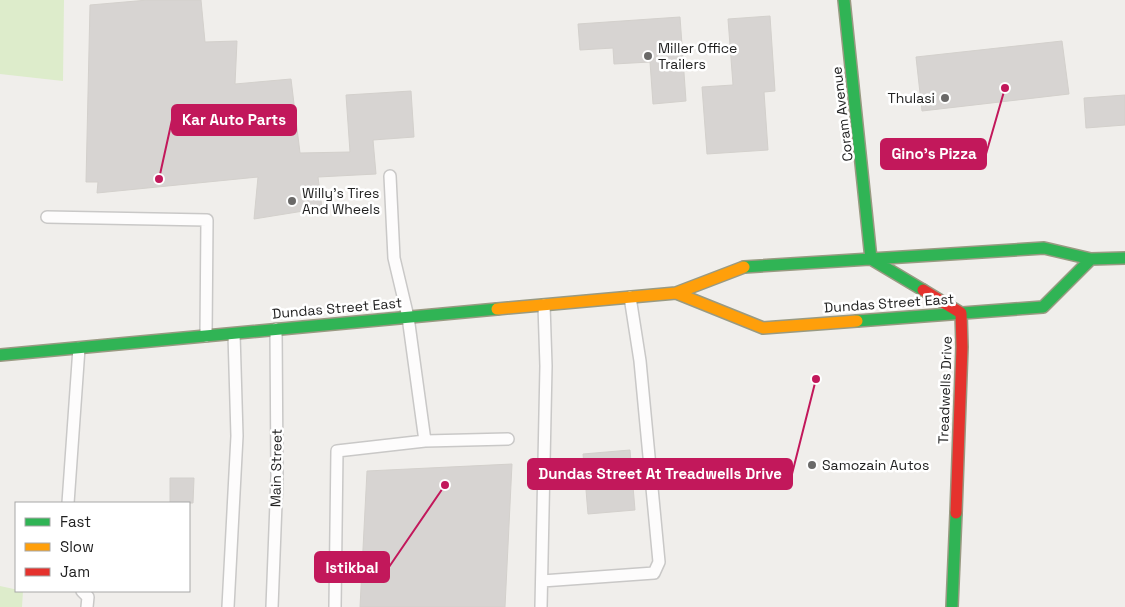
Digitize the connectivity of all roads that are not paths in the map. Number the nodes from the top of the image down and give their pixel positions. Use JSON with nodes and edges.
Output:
{"nodes":[{"id":1,"x":844,"y":0,"type":"edge"},
{"id":2,"x":390,"y":176,"type":"dead end"},
{"id":3,"x":47,"y":217,"type":"dead end"},
{"id":4,"x":1125,"y":258,"type":"edge"},
{"id":5,"x":871,"y":259,"type":"junction"},
{"id":6,"x":1091,"y":260,"type":"junction"},
{"id":7,"x":676,"y":293,"type":"junction"},
{"id":8,"x":630,"y":297,"type":"junction"},
{"id":9,"x":544,"y":305,"type":"junction"},
{"id":10,"x":961,"y":313,"type":"junction"},
{"id":11,"x":408,"y":317,"type":"junction"},
{"id":12,"x":276,"y":329,"type":"junction"},
{"id":13,"x":234,"y":333,"type":"junction"},
{"id":14,"x":206,"y":336,"type":"junction"},
{"id":15,"x":79,"y":348,"type":"junction"},
{"id":16,"x":0,"y":355,"type":"edge"},
{"id":17,"x":508,"y":439,"type":"dead end"},
{"id":18,"x":425,"y":441,"type":"junction"},
{"id":19,"x":68,"y":502,"type":"edge"},
{"id":20,"x":542,"y":581,"type":"junction"},
{"id":21,"x":83,"y":592,"type":"edge"},
{"id":22,"x":87,"y":607,"type":"edge"},
{"id":23,"x":228,"y":607,"type":"edge"},
{"id":24,"x":272,"y":607,"type":"edge"},
{"id":25,"x":335,"y":607,"type":"edge"},
{"id":26,"x":541,"y":607,"type":"edge"},
{"id":27,"x":952,"y":607,"type":"edge"}],
"edges":[{"from":1,"to":5,"type":"main road","name":"Coram Avenue"},
{"from":2,"to":11,"type":"lane"},
{"from":3,"to":14,"type":"lane"},
{"from":4,"to":6,"type":"main road","name":"Dundas Street East"},
{"from":5,"to":6,"type":"main road","name":"Dundas Street East"},
{"from":5,"to":7,"type":"main road","name":"Dundas Street East"},
{"from":5,"to":10,"type":"main road"},
{"from":6,"to":10,"type":"main road","name":"Dundas Street East"},
{"from":7,"to":8,"type":"main road","name":"Dundas Street East"},
{"from":7,"to":10,"type":"main road","name":"Dundas Street East"},
{"from":8,"to":9,"type":"main road","name":"Dundas Street East"},
{"from":8,"to":20,"type":"lane"},
{"from":9,"to":11,"type":"main road","name":"Dundas Street East"},
{"from":9,"to":20,"type":"lane"},
{"from":10,"to":27,"type":"main road","name":"Treadwells Drive"},
{"from":11,"to":12,"type":"main road","name":"Dundas Street East"},
{"from":11,"to":18,"type":"lane"},
{"from":12,"to":13,"type":"main road","name":"Dundas Street East"},
{"from":12,"to":24,"type":"lane","name":"Main Street"},
{"from":13,"to":14,"type":"main road","name":"Dundas Street East"},
{"from":13,"to":23,"type":"lane"},
{"from":14,"to":15,"type":"main road","name":"Dundas Street East"},
{"from":15,"to":16,"type":"main road","name":"Dundas Street East"},
{"from":15,"to":19,"type":"lane"},
{"from":17,"to":18,"type":"lane"},
{"from":18,"to":25,"type":"lane"},
{"from":20,"to":26,"type":"lane"},
{"from":21,"to":22,"type":"lane"}]}
